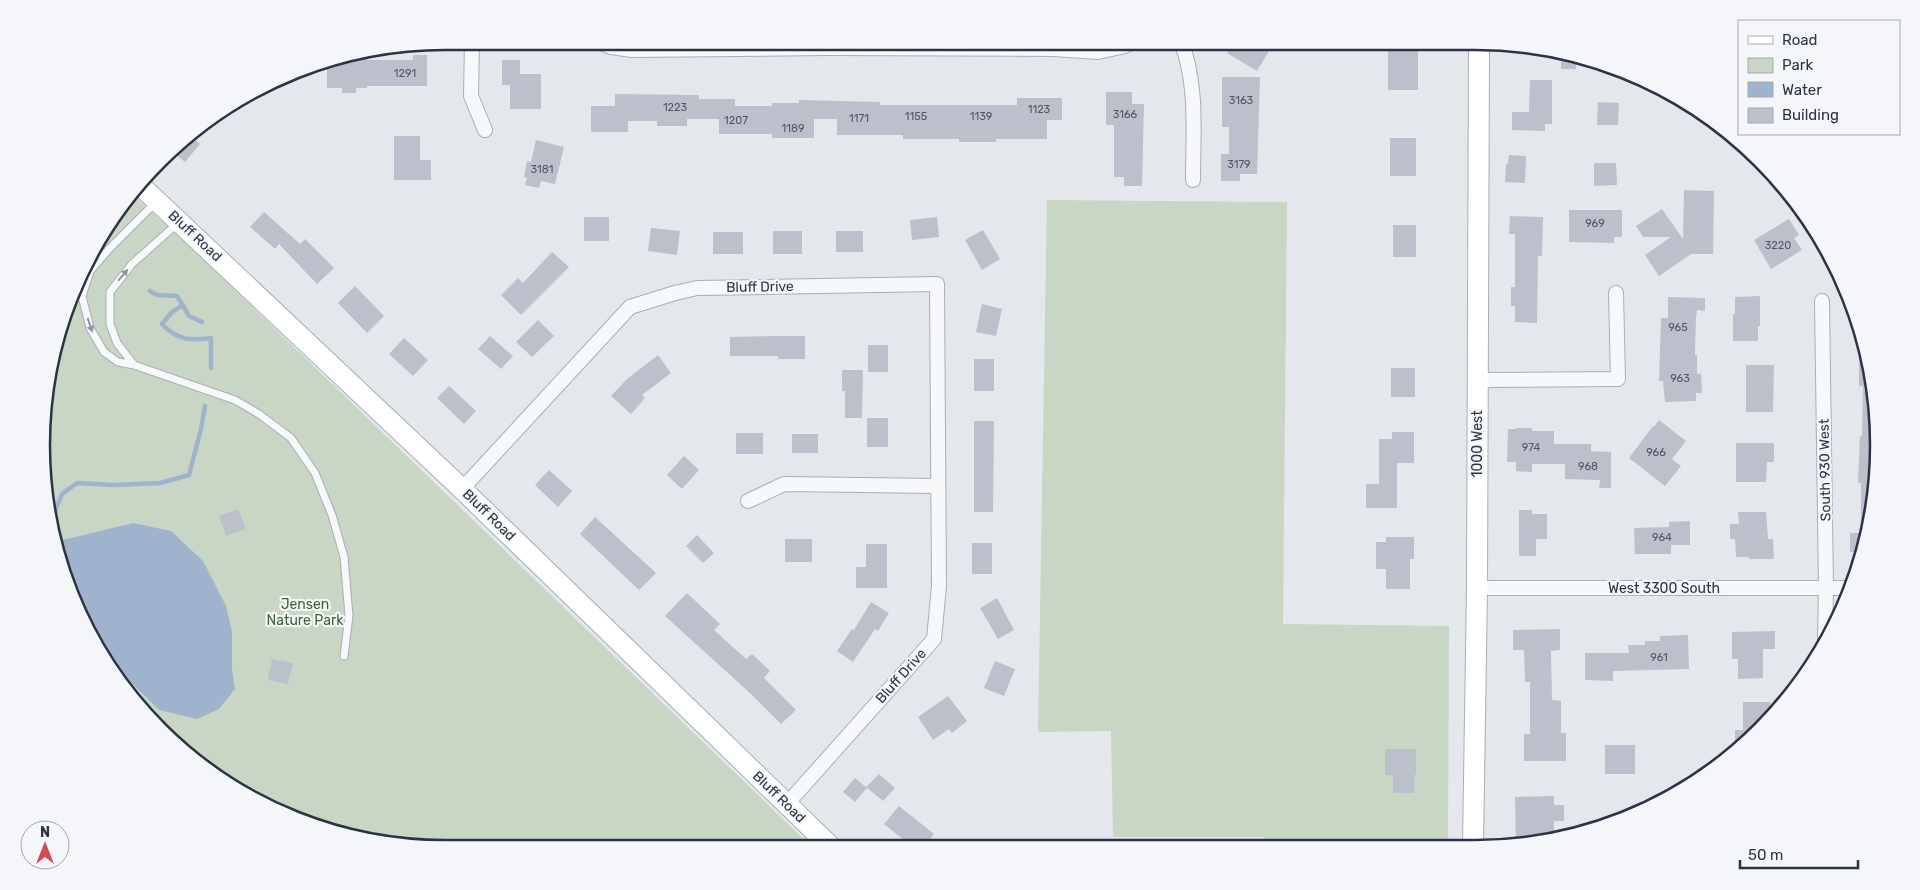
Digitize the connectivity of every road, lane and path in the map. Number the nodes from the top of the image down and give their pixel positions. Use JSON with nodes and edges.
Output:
{"nodes":[{"id":1,"x":472,"y":50,"type":"edge"},
{"id":2,"x":1085,"y":50,"type":"edge"},
{"id":3,"x":1107,"y":50,"type":"edge"},
{"id":4,"x":1184,"y":50,"type":"edge"},
{"id":5,"x":1479,"y":50,"type":"edge"},
{"id":6,"x":485,"y":130,"type":"dead end"},
{"id":7,"x":1193,"y":180,"type":"dead end"},
{"id":8,"x":145,"y":189,"type":"edge"},
{"id":9,"x":157,"y":201,"type":"junction"},
{"id":10,"x":180,"y":221,"type":"junction"},
{"id":11,"x":91,"y":270,"type":"edge"},
{"id":12,"x":89,"y":275,"type":"edge"},
{"id":13,"x":1616,"y":293,"type":"dead end"},
{"id":14,"x":1822,"y":301,"type":"dead end"},
{"id":15,"x":134,"y":365,"type":"junction"},
{"id":16,"x":1477,"y":380,"type":"junction"},
{"id":17,"x":937,"y":486,"type":"junction"},
{"id":18,"x":462,"y":489,"type":"junction"},
{"id":19,"x":748,"y":501,"type":"dead end"},
{"id":20,"x":1477,"y":588,"type":"junction"},
{"id":21,"x":1826,"y":588,"type":"junction"},
{"id":22,"x":1843,"y":588,"type":"edge"},
{"id":23,"x":1826,"y":626,"type":"edge"},
{"id":24,"x":344,"y":656,"type":"dead end"},
{"id":25,"x":787,"y":804,"type":"junction"},
{"id":26,"x":823,"y":840,"type":"edge"},
{"id":27,"x":1473,"y":840,"type":"edge"}],
"edges":[{"from":1,"to":6,"type":"street"},
{"from":2,"to":3,"type":"street"},
{"from":4,"to":7,"type":"street"},
{"from":5,"to":16,"type":"main road","name":"1000 West"},
{"from":8,"to":9,"type":"main road","name":"Bluff Road"},
{"from":9,"to":10,"type":"main road","name":"Bluff Road"},
{"from":9,"to":11,"type":"lane","one_way":true},
{"from":15,"to":10,"type":"lane","one_way":true},
{"from":10,"to":18,"type":"main road","name":"Bluff Road"},
{"from":12,"to":15,"type":"lane","one_way":true},
{"from":13,"to":16,"type":"street"},
{"from":14,"to":21,"type":"street","name":"South 930 West"},
{"from":15,"to":24,"type":"lane"},
{"from":16,"to":20,"type":"main road","name":"1000 West"},
{"from":17,"to":18,"type":"street","name":"Bluff Drive"},
{"from":17,"to":19,"type":"street"},
{"from":17,"to":25,"type":"street","name":"Bluff Drive"},
{"from":18,"to":25,"type":"main road","name":"Bluff Road"},
{"from":20,"to":21,"type":"street","name":"West 3300 South"},
{"from":20,"to":27,"type":"main road","name":"1000 West"},
{"from":21,"to":22,"type":"street","name":"West 3300 South"},
{"from":21,"to":23,"type":"street","name":"South 930 West"},
{"from":25,"to":26,"type":"main road","name":"Bluff Road"}]}
